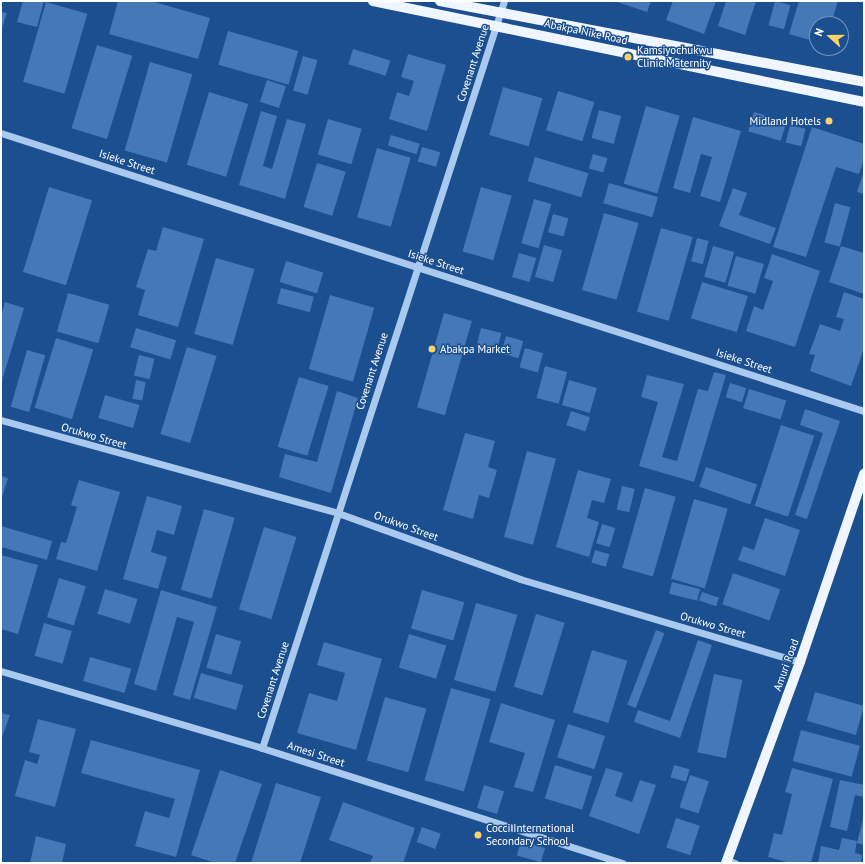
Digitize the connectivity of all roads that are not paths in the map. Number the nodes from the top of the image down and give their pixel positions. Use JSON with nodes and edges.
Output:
{"nodes":[{"id":1,"x":373,"y":1,"type":"edge"},
{"id":2,"x":440,"y":1,"type":"edge"},
{"id":3,"x":504,"y":1,"type":"edge"},
{"id":4,"x":500,"y":13,"type":"junction"},
{"id":5,"x":496,"y":26,"type":"junction"},
{"id":6,"x":864,"y":82,"type":"edge"},
{"id":7,"x":864,"y":102,"type":"edge"},
{"id":8,"x":1,"y":133,"type":"edge"},
{"id":9,"x":418,"y":268,"type":"junction"},
{"id":10,"x":864,"y":411,"type":"edge"},
{"id":11,"x":1,"y":420,"type":"edge"},
{"id":12,"x":864,"y":474,"type":"edge"},
{"id":13,"x":338,"y":513,"type":"junction"},
{"id":14,"x":800,"y":662,"type":"junction"},
{"id":15,"x":1,"y":671,"type":"edge"},
{"id":16,"x":262,"y":748,"type":"junction"},
{"id":17,"x":729,"y":862,"type":"edge"},
{"id":18,"x":623,"y":863,"type":"edge"}],
"edges":[{"from":1,"to":5,"type":"main road","name":"Abakpa Nike Road"},
{"from":2,"to":4,"type":"main road","name":"Abakpa Nike Road"},
{"from":3,"to":4,"type":"street","name":"Covenant Avenue"},
{"from":4,"to":5,"type":"street","name":"Covenant Avenue"},
{"from":4,"to":6,"type":"main road","name":"Abakpa Nike Road"},
{"from":5,"to":7,"type":"main road","name":"Abakpa Nike Road"},
{"from":5,"to":9,"type":"street","name":"Covenant Avenue"},
{"from":8,"to":9,"type":"street","name":"Isieke Street"},
{"from":9,"to":10,"type":"street","name":"Isieke Street"},
{"from":9,"to":13,"type":"street","name":"Covenant Avenue"},
{"from":11,"to":13,"type":"street","name":"Orukwo Street"},
{"from":12,"to":14,"type":"main road","name":"Amuri Road"},
{"from":13,"to":14,"type":"street","name":"Orukwo Street"},
{"from":13,"to":16,"type":"street","name":"Covenant Avenue"},
{"from":14,"to":17,"type":"main road","name":"Amuri Road"},
{"from":15,"to":16,"type":"street","name":"Amesi Street"},
{"from":16,"to":18,"type":"street","name":"Amesi Street"}]}
